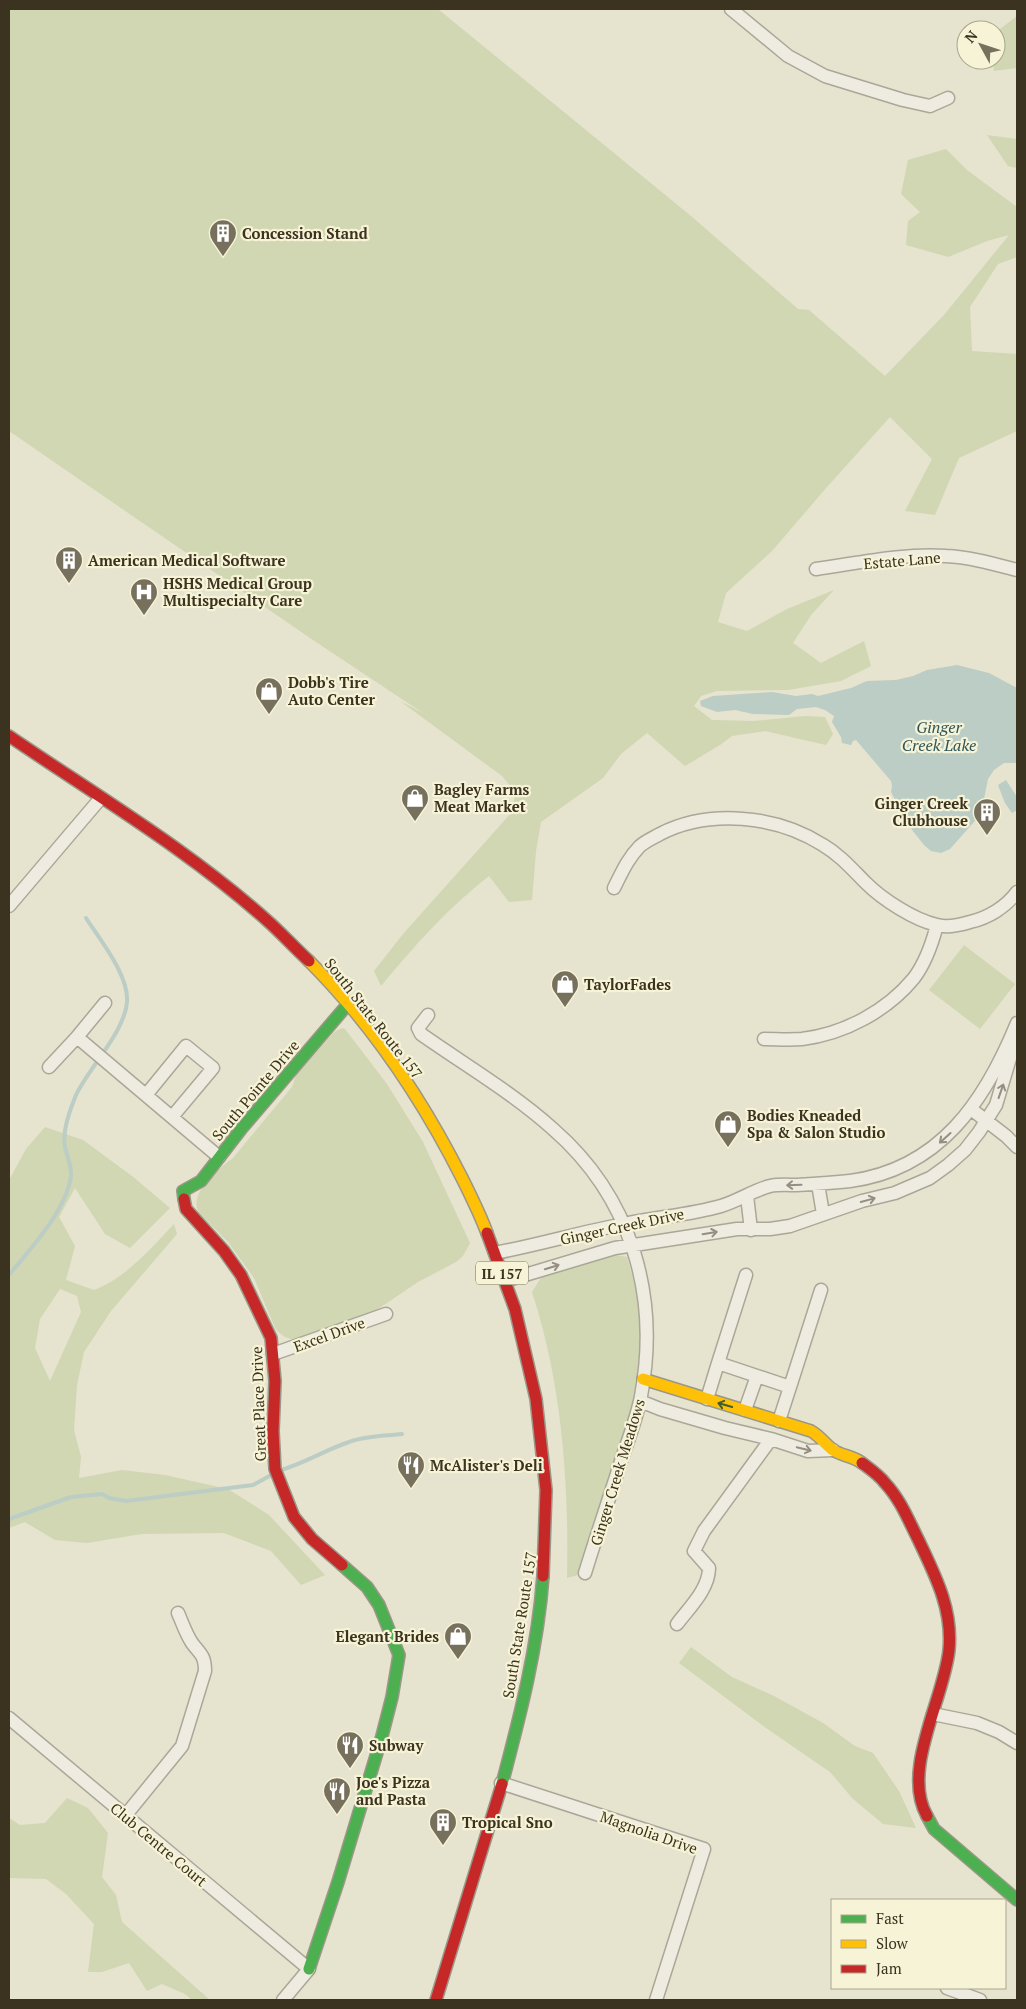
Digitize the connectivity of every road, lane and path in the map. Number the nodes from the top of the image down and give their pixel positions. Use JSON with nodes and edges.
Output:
{"nodes":[{"id":1,"x":731,"y":9,"type":"edge"},
{"id":2,"x":948,"y":98,"type":"dead end"},
{"id":3,"x":816,"y":569,"type":"dead end"},
{"id":4,"x":1017,"y":570,"type":"edge"},
{"id":5,"x":9,"y":736,"type":"edge"},
{"id":6,"x":100,"y":799,"type":"junction"},
{"id":7,"x":614,"y":888,"type":"dead end"},
{"id":8,"x":1017,"y":892,"type":"edge"},
{"id":9,"x":9,"y":906,"type":"edge"},
{"id":10,"x":937,"y":926,"type":"junction"},
{"id":11,"x":105,"y":1003,"type":"dead end"},
{"id":12,"x":348,"y":1004,"type":"junction"},
{"id":13,"x":428,"y":1016,"type":"dead end"},
{"id":14,"x":1017,"y":1023,"type":"edge"},
{"id":15,"x":1017,"y":1035,"type":"edge"},
{"id":16,"x":77,"y":1036,"type":"junction"},
{"id":17,"x":764,"y":1039,"type":"dead end"},
{"id":18,"x":49,"y":1067,"type":"dead end"},
{"id":19,"x":146,"y":1095,"type":"junction"},
{"id":20,"x":971,"y":1109,"type":"junction"},
{"id":21,"x":172,"y":1117,"type":"junction"},
{"id":22,"x":987,"y":1121,"type":"junction"},
{"id":23,"x":1017,"y":1147,"type":"edge"},
{"id":24,"x":219,"y":1157,"type":"junction"},
{"id":25,"x":818,"y":1184,"type":"junction"},
{"id":26,"x":183,"y":1191,"type":"joint"},
{"id":27,"x":748,"y":1196,"type":"junction"},
{"id":28,"x":823,"y":1214,"type":"junction"},
{"id":29,"x":624,"y":1224,"type":"junction"},
{"id":30,"x":752,"y":1230,"type":"junction"},
{"id":31,"x":633,"y":1245,"type":"junction"},
{"id":32,"x":495,"y":1254,"type":"junction"},
{"id":33,"x":746,"y":1275,"type":"dead end"},
{"id":34,"x":505,"y":1281,"type":"junction"},
{"id":35,"x":821,"y":1290,"type":"dead end"},
{"id":36,"x":386,"y":1314,"type":"dead end"},
{"id":37,"x":272,"y":1354,"type":"junction"},
{"id":38,"x":718,"y":1363,"type":"junction"},
{"id":39,"x":757,"y":1376,"type":"junction"},
{"id":40,"x":643,"y":1379,"type":"junction"},
{"id":41,"x":790,"y":1387,"type":"junction"},
{"id":42,"x":707,"y":1399,"type":"junction"},
{"id":43,"x":640,"y":1401,"type":"junction"},
{"id":44,"x":745,"y":1410,"type":"junction"},
{"id":45,"x":759,"y":1415,"type":"junction"},
{"id":46,"x":779,"y":1421,"type":"junction"},
{"id":47,"x":754,"y":1434,"type":"junction"},
{"id":48,"x":771,"y":1439,"type":"junction"},
{"id":49,"x":833,"y":1450,"type":"junction"},
{"id":50,"x":585,"y":1573,"type":"dead end"},
{"id":51,"x":178,"y":1613,"type":"dead end"},
{"id":52,"x":677,"y":1624,"type":"dead end"},
{"id":53,"x":933,"y":1714,"type":"junction"},
{"id":54,"x":9,"y":1718,"type":"edge"},
{"id":55,"x":1017,"y":1743,"type":"edge"},
{"id":56,"x":501,"y":1783,"type":"junction"},
{"id":57,"x":125,"y":1816,"type":"junction"},
{"id":58,"x":1017,"y":1900,"type":"edge"},
{"id":59,"x":309,"y":1969,"type":"junction"},
{"id":60,"x":950,"y":1989,"type":"edge"},
{"id":61,"x":283,"y":2000,"type":"edge"},
{"id":62,"x":436,"y":2000,"type":"edge"},
{"id":63,"x":656,"y":2000,"type":"edge"},
{"id":64,"x":980,"y":2000,"type":"edge"}],
"edges":[{"from":1,"to":2,"type":"street"},
{"from":3,"to":4,"type":"street","name":"Estate Lane"},
{"from":5,"to":6,"type":"street","name":"South State Route 157","number":"IL 157"},
{"from":6,"to":9,"type":"street"},
{"from":6,"to":12,"type":"street","name":"South State Route 157","number":"IL 157"},
{"from":7,"to":10,"type":"street"},
{"from":8,"to":10,"type":"street"},
{"from":10,"to":17,"type":"street"},
{"from":11,"to":16,"type":"street"},
{"from":12,"to":24,"type":"street","name":"South Pointe Drive"},
{"from":12,"to":32,"type":"street","name":"South State Route 157","number":"IL 157"},
{"from":13,"to":29,"type":"street","name":"Ginger Creek Meadows"},
{"from":14,"to":20,"type":"street","name":"Ginger Creek Drive"},
{"from":22,"to":15,"type":"street","name":"Ginger Creek Drive","one_way":true},
{"from":16,"to":18,"type":"street"},
{"from":16,"to":19,"type":"street"},
{"from":19,"to":21,"type":"street"},
{"from":19,"to":21,"type":"street"},
{"from":20,"to":22,"type":"street"},
{"from":20,"to":25,"type":"street","name":"Ginger Creek Drive","one_way":true},
{"from":21,"to":24,"type":"street"},
{"from":22,"to":23,"type":"street"},
{"from":28,"to":22,"type":"street","name":"Ginger Creek Drive","one_way":true},
{"from":24,"to":26,"type":"street","name":"South Pointe Drive"},
{"from":25,"to":27,"type":"street","name":"Ginger Creek Drive","one_way":true},
{"from":25,"to":28,"type":"street"},
{"from":26,"to":37,"type":"street","name":"Great Place Drive"},
{"from":27,"to":29,"type":"street","name":"Ginger Creek Drive"},
{"from":27,"to":30,"type":"street"},
{"from":28,"to":30,"type":"street","name":"Ginger Creek Drive"},
{"from":29,"to":31,"type":"street","name":"Ginger Creek Meadows"},
{"from":29,"to":32,"type":"street","name":"Ginger Creek Drive"},
{"from":31,"to":30,"type":"street","name":"Ginger Creek Drive","one_way":true},
{"from":34,"to":31,"type":"street","name":"Ginger Creek Drive","one_way":true},
{"from":31,"to":40,"type":"street","name":"Ginger Creek Meadows"},
{"from":32,"to":34,"type":"street","name":"South State Route 157","number":"IL 157"},
{"from":33,"to":38,"type":"street"},
{"from":34,"to":56,"type":"street","name":"South State Route 157","number":"IL 157"},
{"from":35,"to":41,"type":"street"},
{"from":36,"to":37,"type":"street","name":"Excel Drive"},
{"from":37,"to":59,"type":"street","name":"Great Place Drive"},
{"from":38,"to":39,"type":"street"},
{"from":38,"to":42,"type":"street"},
{"from":39,"to":41,"type":"street"},
{"from":39,"to":44,"type":"street"},
{"from":40,"to":42,"type":"street"},
{"from":40,"to":43,"type":"street","name":"Ginger Creek Meadows"},
{"from":41,"to":46,"type":"street"},
{"from":44,"to":42,"type":"street","one_way":true},
{"from":43,"to":47,"type":"street"},
{"from":43,"to":50,"type":"street","name":"Ginger Creek Meadows"},
{"from":44,"to":45,"type":"street"},
{"from":45,"to":46,"type":"street"},
{"from":45,"to":47,"type":"street"},
{"from":46,"to":49,"type":"street"},
{"from":47,"to":48,"type":"street"},
{"from":48,"to":49,"type":"street","one_way":true},
{"from":48,"to":52,"type":"street"},
{"from":49,"to":53,"type":"street"},
{"from":51,"to":57,"type":"street"},
{"from":53,"to":55,"type":"street"},
{"from":53,"to":58,"type":"street"},
{"from":54,"to":57,"type":"street","name":"Club Centre Court"},
{"from":56,"to":62,"type":"street","name":"South State Route 157","number":"IL 157"},
{"from":56,"to":63,"type":"street","name":"Magnolia Drive"},
{"from":57,"to":59,"type":"street","name":"Club Centre Court"},
{"from":59,"to":61,"type":"street"},
{"from":60,"to":64,"type":"street"}]}
